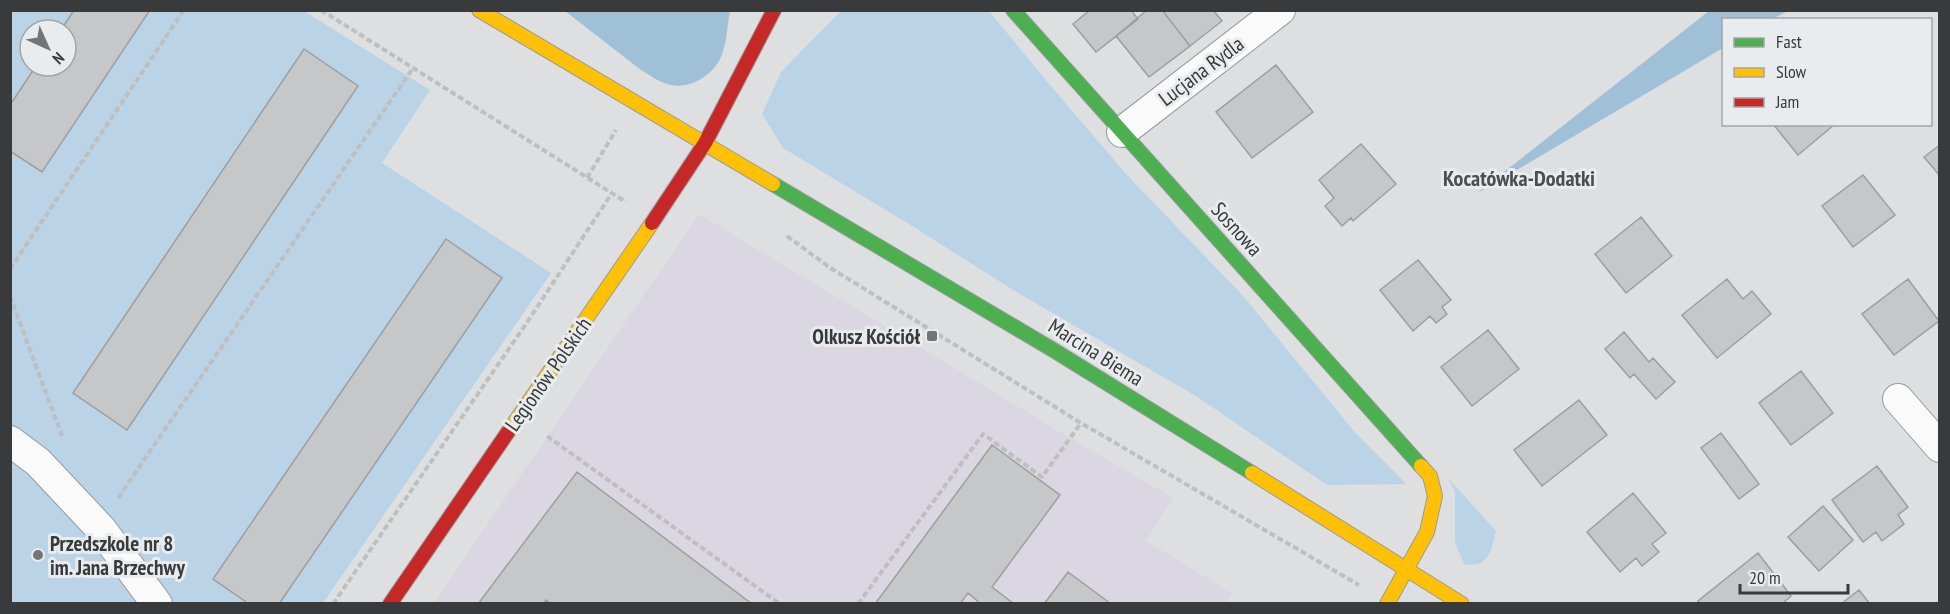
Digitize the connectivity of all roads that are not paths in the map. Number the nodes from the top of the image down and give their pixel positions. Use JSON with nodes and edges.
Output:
{"nodes":[{"id":1,"x":479,"y":10,"type":"edge"},
{"id":2,"x":774,"y":10,"type":"edge"},
{"id":3,"x":1013,"y":10,"type":"edge"},
{"id":4,"x":1280,"y":10,"type":"edge"},
{"id":5,"x":1122,"y":132,"type":"junction"},
{"id":6,"x":705,"y":143,"type":"junction"},
{"id":7,"x":1898,"y":399,"type":"dead end"},
{"id":8,"x":10,"y":441,"type":"edge"},
{"id":9,"x":1940,"y":447,"type":"edge"},
{"id":10,"x":1407,"y":570,"type":"junction"},
{"id":11,"x":157,"y":603,"type":"edge"},
{"id":12,"x":390,"y":603,"type":"edge"},
{"id":13,"x":1387,"y":603,"type":"edge"},
{"id":14,"x":1462,"y":603,"type":"edge"}],
"edges":[{"from":1,"to":6,"type":"street","name":"Marcina Biema"},
{"from":2,"to":6,"type":"street","name":"Legionów Polskich"},
{"from":3,"to":5,"type":"street","name":"Sosnowa"},
{"from":4,"to":5,"type":"street","name":"Lucjana Rydla"},
{"from":5,"to":10,"type":"street","name":"Sosnowa"},
{"from":6,"to":10,"type":"street","name":"Marcina Biema"},
{"from":6,"to":12,"type":"street","name":"Legionów Polskich"},
{"from":7,"to":9,"type":"street"},
{"from":8,"to":11,"type":"street"},
{"from":10,"to":13,"type":"street"},
{"from":10,"to":14,"type":"street","name":"Marcina Biema"}]}
